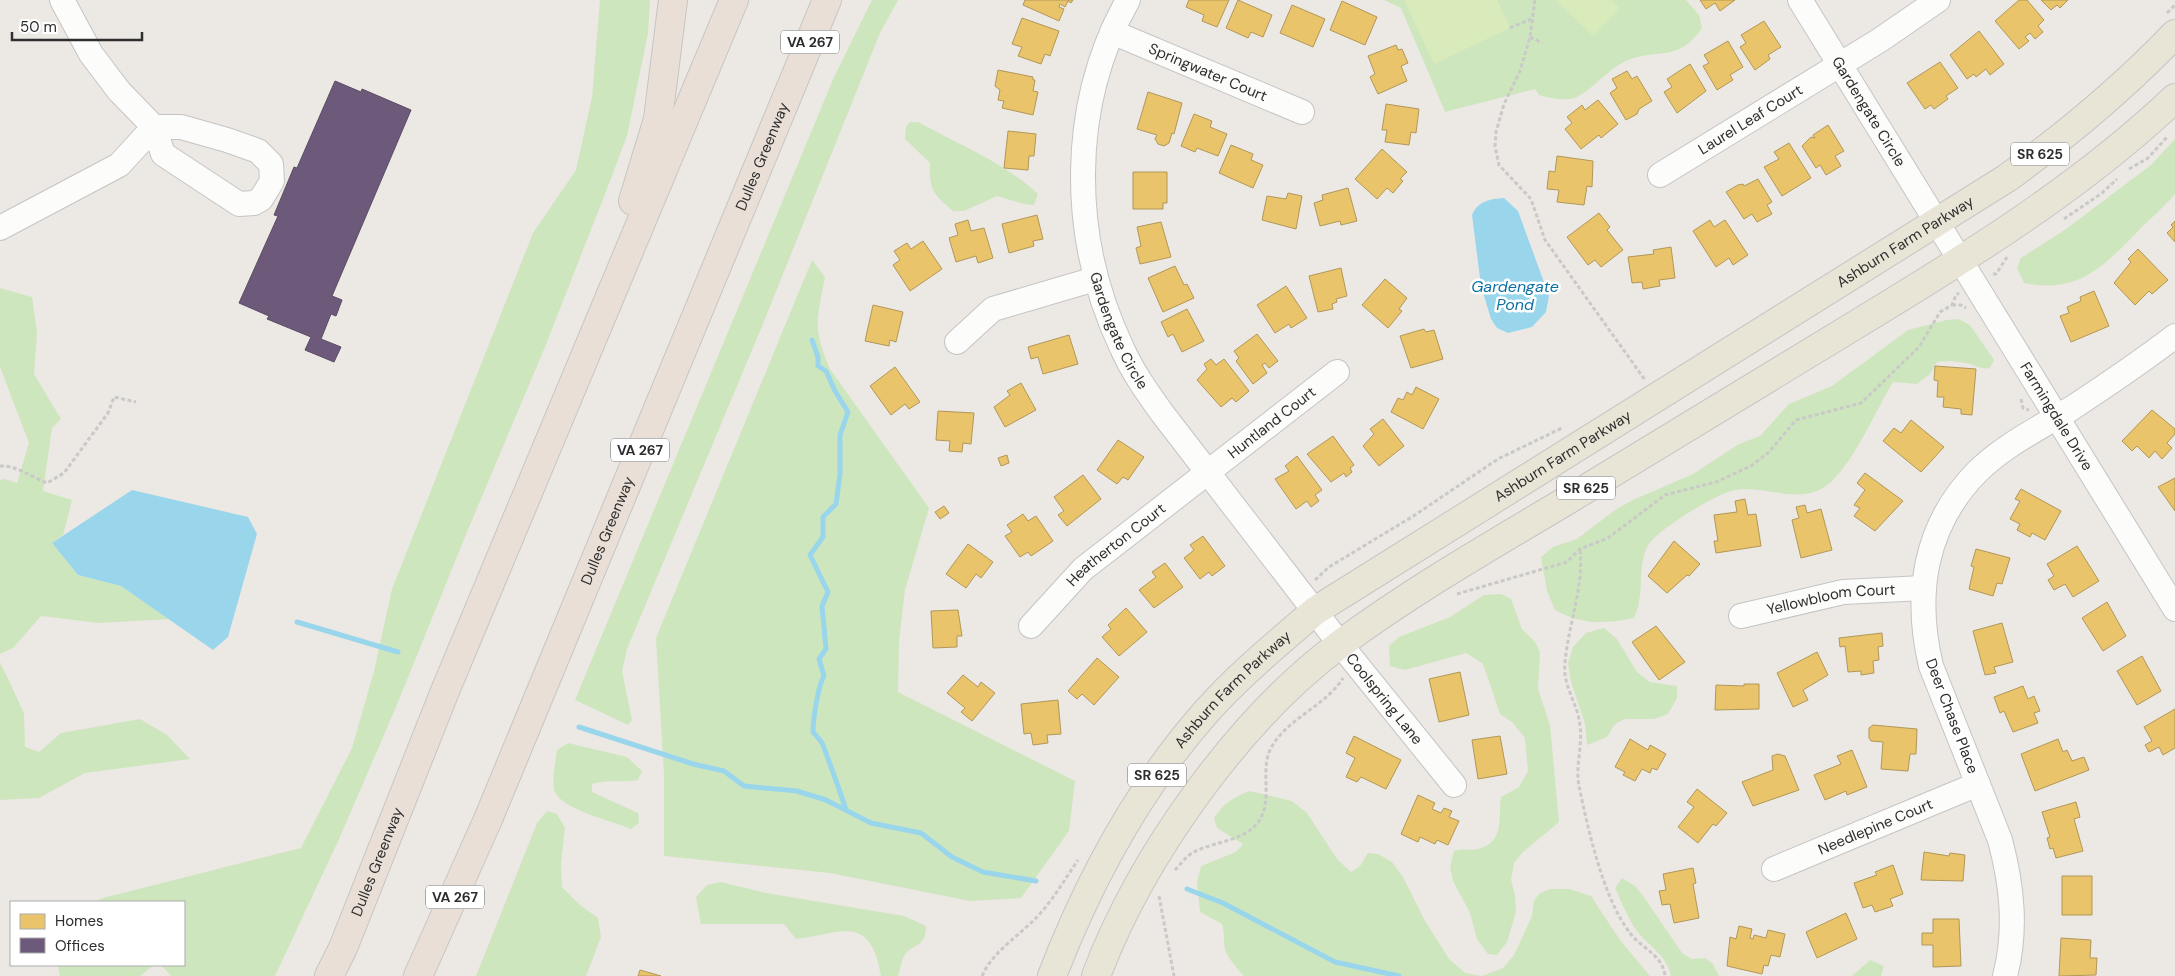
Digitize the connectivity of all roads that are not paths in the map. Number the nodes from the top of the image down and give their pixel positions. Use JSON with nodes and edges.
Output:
{"nodes":[{"id":1,"x":62,"y":0,"type":"edge"},
{"id":2,"x":673,"y":0,"type":"edge"},
{"id":3,"x":734,"y":0,"type":"edge"},
{"id":4,"x":827,"y":0,"type":"edge"},
{"id":5,"x":848,"y":0,"type":"edge"},
{"id":6,"x":1128,"y":0,"type":"edge"},
{"id":7,"x":1800,"y":0,"type":"edge"},
{"id":8,"x":1938,"y":0,"type":"edge"},
{"id":9,"x":1112,"y":32,"type":"junction"},
{"id":10,"x":2175,"y":34,"type":"edge"},
{"id":11,"x":1840,"y":65,"type":"junction"},
{"id":12,"x":792,"y":85,"type":"junction"},
{"id":13,"x":2175,"y":98,"type":"edge"},
{"id":14,"x":1302,"y":112,"type":"dead end"},
{"id":15,"x":154,"y":127,"type":"junction"},
{"id":16,"x":1660,"y":175,"type":"dead end"},
{"id":17,"x":1937,"y":224,"type":"junction"},
{"id":18,"x":0,"y":228,"type":"edge"},
{"id":19,"x":1966,"y":272,"type":"junction"},
{"id":20,"x":1095,"y":279,"type":"junction"},
{"id":21,"x":2175,"y":336,"type":"edge"},
{"id":22,"x":958,"y":342,"type":"dead end"},
{"id":23,"x":1337,"y":372,"type":"dead end"},
{"id":24,"x":2057,"y":417,"type":"junction"},
{"id":25,"x":1207,"y":472,"type":"junction"},
{"id":26,"x":529,"y":492,"type":"junction"},
{"id":27,"x":1923,"y":588,"type":"junction"},
{"id":28,"x":2175,"y":610,"type":"edge"},
{"id":29,"x":1315,"y":611,"type":"junction"},
{"id":30,"x":1741,"y":616,"type":"dead end"},
{"id":31,"x":1031,"y":626,"type":"dead end"},
{"id":32,"x":1348,"y":653,"type":"junction"},
{"id":33,"x":1978,"y":784,"type":"junction"},
{"id":34,"x":1454,"y":785,"type":"dead end"},
{"id":35,"x":489,"y":817,"type":"junction"},
{"id":36,"x":1774,"y":869,"type":"dead end"},
{"id":37,"x":329,"y":976,"type":"edge"},
{"id":38,"x":418,"y":976,"type":"edge"},
{"id":39,"x":431,"y":976,"type":"edge"},
{"id":40,"x":1052,"y":976,"type":"edge"},
{"id":41,"x":1096,"y":976,"type":"edge"},
{"id":42,"x":2005,"y":976,"type":"edge"}],
"edges":[{"from":1,"to":15,"type":"street"},
{"from":2,"to":26,"type":"highway"},
{"from":3,"to":26,"type":"highway","name":"Dulles Greenway"},
{"from":4,"to":12,"type":"highway","name":"Dulles Greenway","number":"VA 267"},
{"from":5,"to":12,"type":"highway"},
{"from":6,"to":9,"type":"street","name":"Gardengate Circle"},
{"from":7,"to":11,"type":"street","name":"Gardengate Circle"},
{"from":8,"to":11,"type":"street","name":"Laurel Leaf Court"},
{"from":9,"to":14,"type":"street","name":"Springwater Court"},
{"from":9,"to":20,"type":"street","name":"Gardengate Circle"},
{"from":10,"to":17,"type":"main road","name":"Ashburn Farm Parkway","number":"SR 625"},
{"from":11,"to":16,"type":"street","name":"Laurel Leaf Court"},
{"from":11,"to":17,"type":"street","name":"Gardengate Circle"},
{"from":12,"to":35,"type":"highway","name":"Dulles Greenway","number":"VA 267"},
{"from":13,"to":19,"type":"main road","number":"SR 625"},
{"from":15,"to":15,"type":"street"},
{"from":15,"to":18,"type":"street"},
{"from":17,"to":19,"type":"street","name":"Farmingdale Drive"},
{"from":17,"to":29,"type":"main road","name":"Ashburn Farm Parkway","number":"SR 625"},
{"from":19,"to":24,"type":"street","name":"Farmingdale Drive"},
{"from":19,"to":32,"type":"main road","number":"SR 625"},
{"from":20,"to":22,"type":"street"},
{"from":20,"to":25,"type":"street","name":"Gardengate Circle"},
{"from":21,"to":24,"type":"street","name":"Deer Chase Place"},
{"from":23,"to":25,"type":"street","name":"Huntland Court"},
{"from":24,"to":27,"type":"street","name":"Deer Chase Place"},
{"from":24,"to":28,"type":"street","name":"Farmingdale Drive"},
{"from":25,"to":29,"type":"street","name":"Gardengate Circle"},
{"from":25,"to":31,"type":"street","name":"Heatherton Court"},
{"from":26,"to":37,"type":"highway","name":"Dulles Greenway"},
{"from":27,"to":30,"type":"street","name":"Yellowbloom Court"},
{"from":27,"to":33,"type":"street","name":"Deer Chase Place"},
{"from":29,"to":32,"type":"street","name":"Coolspring Lane"},
{"from":29,"to":40,"type":"main road","name":"Ashburn Farm Parkway","number":"SR 625"},
{"from":32,"to":34,"type":"street","name":"Coolspring Lane"},
{"from":32,"to":41,"type":"main road","number":"SR 625"},
{"from":33,"to":36,"type":"street","name":"Needlepine Court"},
{"from":33,"to":42,"type":"street","name":"Deer Chase Place"},
{"from":35,"to":38,"type":"highway","name":"Dulles Greenway","number":"VA 267"},
{"from":35,"to":39,"type":"highway"}]}
